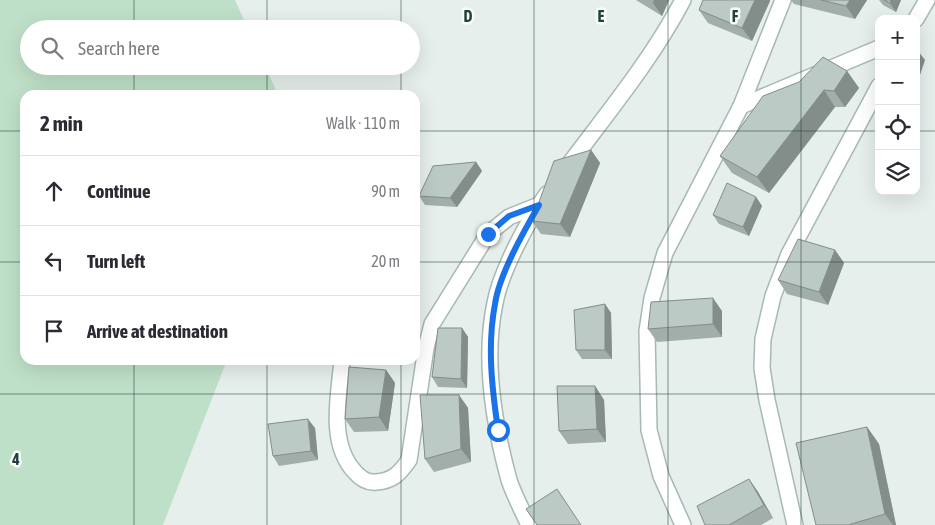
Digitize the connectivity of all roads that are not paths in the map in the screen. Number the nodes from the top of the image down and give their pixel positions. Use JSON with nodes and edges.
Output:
{"nodes":[{"id":1,"x":683,"y":0,"type":"edge"},
{"id":2,"x":783,"y":0,"type":"edge"},
{"id":3,"x":927,"y":0,"type":"edge"},
{"id":4,"x":918,"y":15,"type":"edge"},
{"id":5,"x":875,"y":50,"type":"edge"},
{"id":6,"x":875,"y":93,"type":"edge"},
{"id":7,"x":741,"y":106,"type":"junction"},
{"id":8,"x":539,"y":205,"type":"junction"},
{"id":9,"x":341,"y":365,"type":"edge"},
{"id":10,"x":529,"y":525,"type":"edge"},
{"id":11,"x":683,"y":525,"type":"edge"},
{"id":12,"x":795,"y":525,"type":"edge"}],
"edges":[{"from":1,"to":8,"type":"street"},
{"from":2,"to":7,"type":"street"},
{"from":3,"to":4,"type":"street"},
{"from":5,"to":7,"type":"street"},
{"from":6,"to":12,"type":"street"},
{"from":7,"to":11,"type":"street"},
{"from":8,"to":9,"type":"street"},
{"from":8,"to":10,"type":"street"}]}
